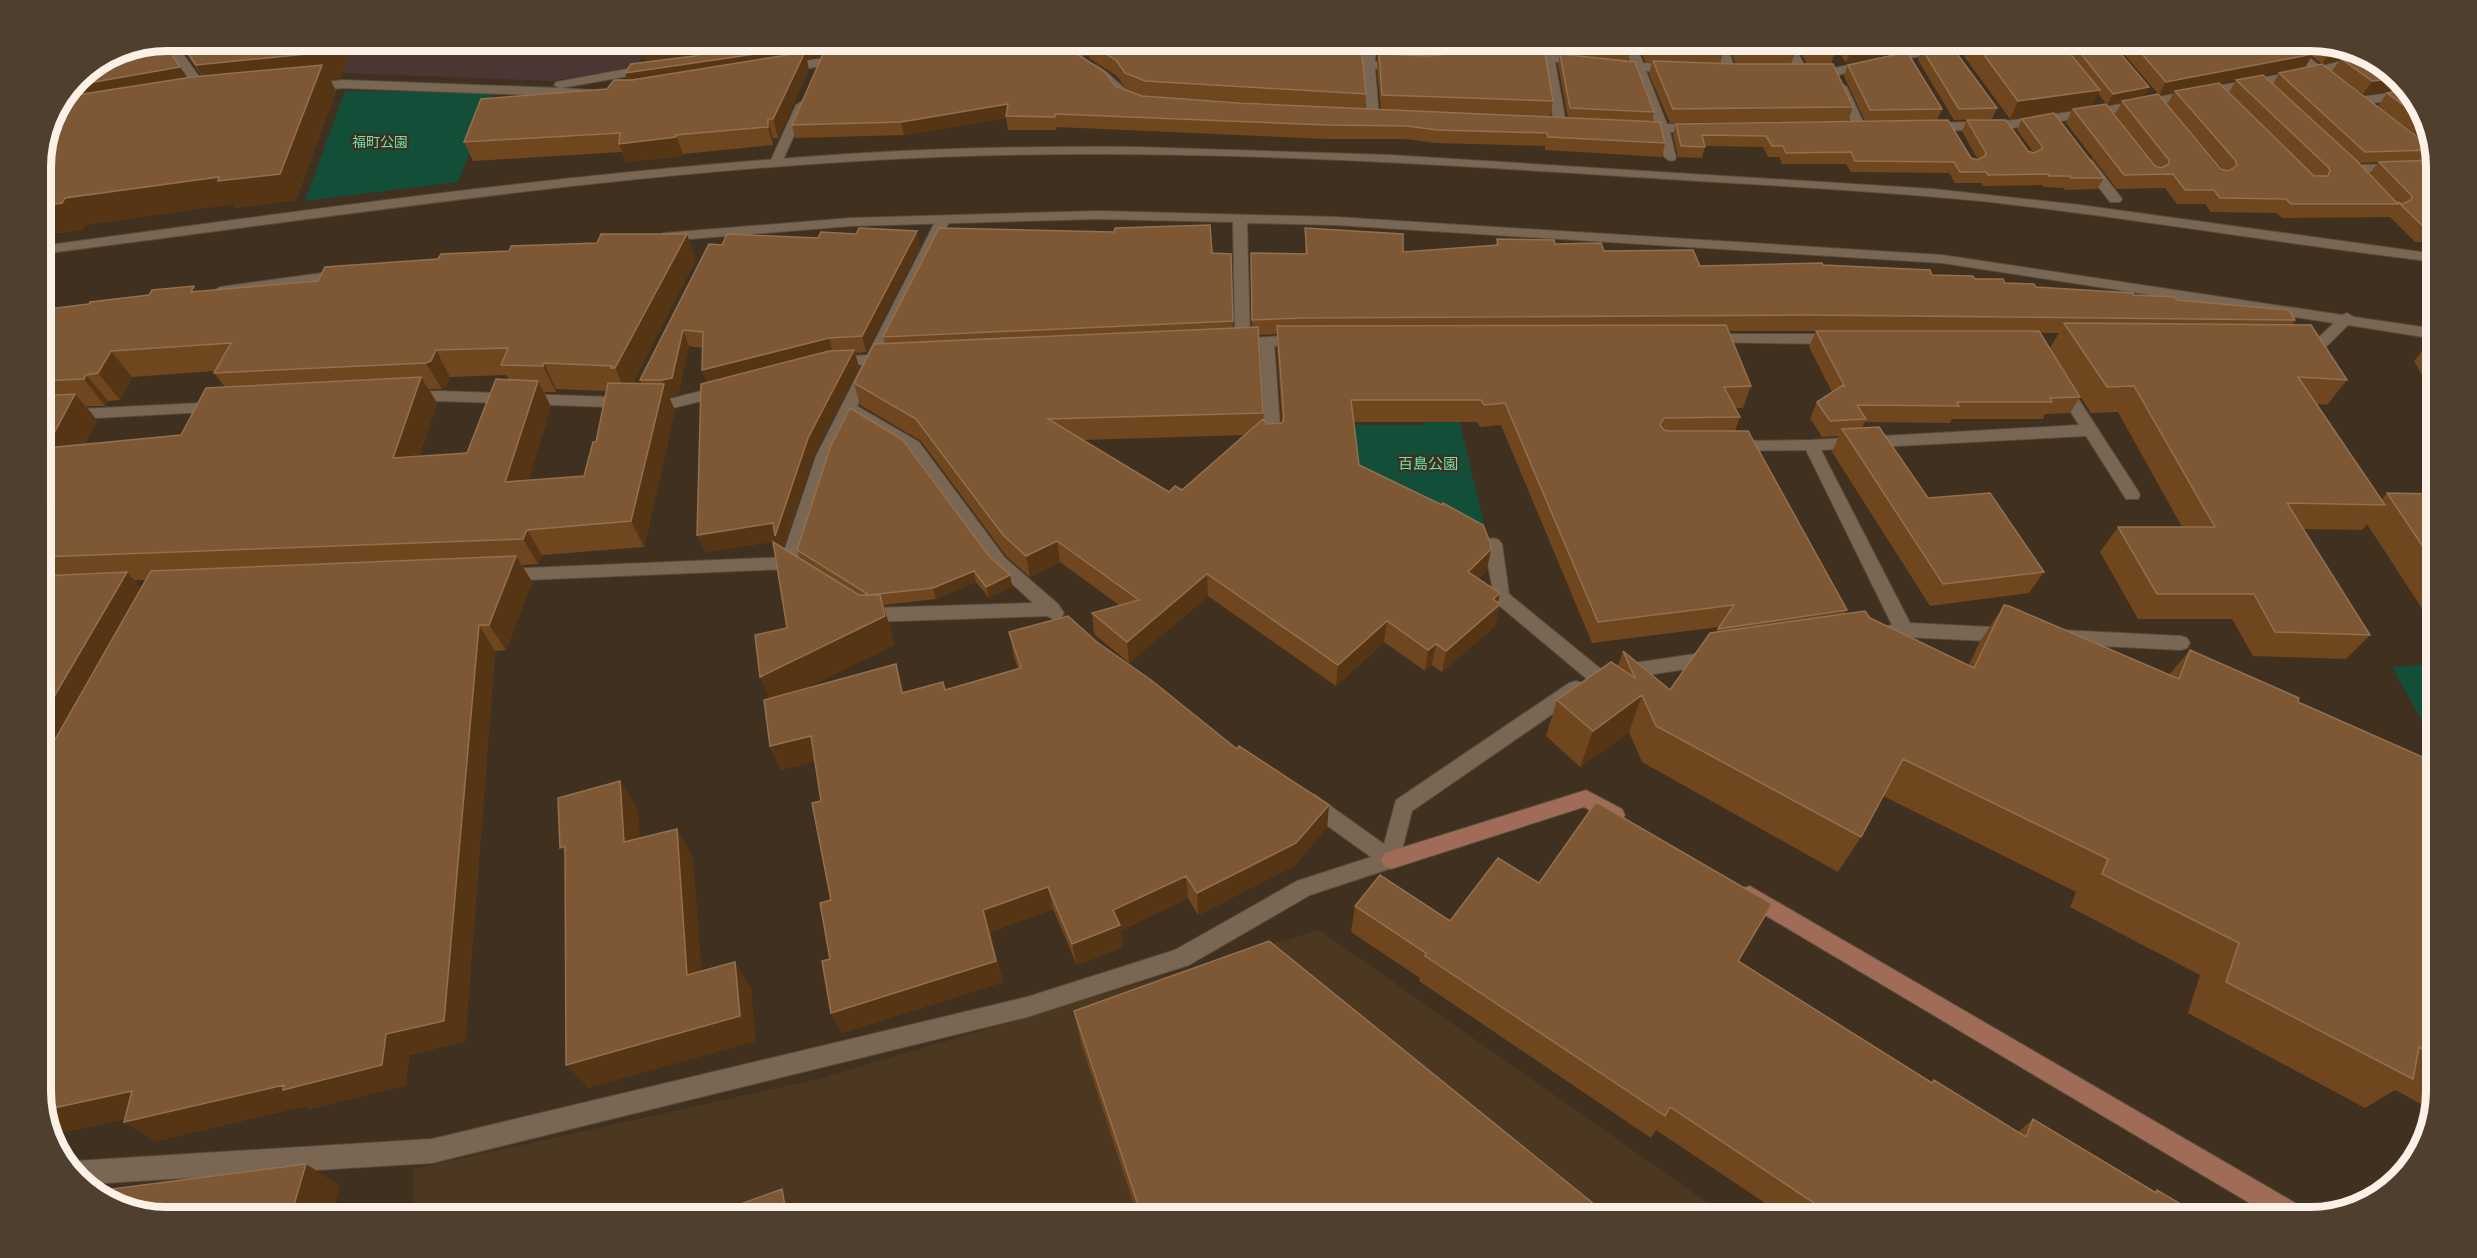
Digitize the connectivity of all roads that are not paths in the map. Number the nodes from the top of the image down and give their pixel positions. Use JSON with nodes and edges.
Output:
{"nodes":[{"id":1,"x":175,"y":51,"type":"edge"},
{"id":2,"x":855,"y":51,"type":"edge"},
{"id":3,"x":1370,"y":51,"type":"edge"},
{"id":4,"x":1447,"y":51,"type":"edge"},
{"id":5,"x":1547,"y":51,"type":"edge"},
{"id":6,"x":1632,"y":51,"type":"edge"},
{"id":7,"x":1723,"y":51,"type":"edge"},
{"id":8,"x":1789,"y":51,"type":"edge"},
{"id":9,"x":1983,"y":51,"type":"edge"},
{"id":10,"x":2294,"y":51,"type":"edge"},
{"id":11,"x":1124,"y":52,"type":"edge"},
{"id":12,"x":1930,"y":52,"type":"joint"},
{"id":13,"x":1038,"y":56,"type":"edge"},
{"id":14,"x":1073,"y":56,"type":"junction"},
{"id":15,"x":1508,"y":58,"type":"edge"},
{"id":16,"x":1549,"y":58,"type":"junction"},
{"id":17,"x":2356,"y":61,"type":"edge"},
{"id":18,"x":1322,"y":64,"type":"edge"},
{"id":19,"x":1448,"y":64,"type":"edge"},
{"id":20,"x":1369,"y":65,"type":"junction"},
{"id":21,"x":1416,"y":66,"type":"edge"},
{"id":22,"x":665,"y":67,"type":"edge"},
{"id":23,"x":1837,"y":67,"type":"junction"},
{"id":24,"x":1639,"y":68,"type":"junction"},
{"id":25,"x":774,"y":70,"type":"edge"},
{"id":26,"x":1685,"y":70,"type":"edge"},
{"id":27,"x":2319,"y":70,"type":"junction"},
{"id":28,"x":1730,"y":71,"type":"edge"},
{"id":29,"x":298,"y":89,"type":"edge"},
{"id":30,"x":532,"y":91,"type":"junction"},
{"id":31,"x":808,"y":92,"type":"edge"},
{"id":32,"x":603,"y":93,"type":"edge"},
{"id":33,"x":2351,"y":95,"type":"junction"},
{"id":34,"x":2402,"y":96,"type":"edge"},
{"id":35,"x":208,"y":98,"type":"edge"},
{"id":36,"x":1143,"y":103,"type":"edge"},
{"id":37,"x":2376,"y":114,"type":"edge"},
{"id":38,"x":1373,"y":116,"type":"edge"},
{"id":39,"x":1560,"y":123,"type":"edge"},
{"id":40,"x":1629,"y":127,"type":"edge"},
{"id":41,"x":1917,"y":127,"type":"edge"},
{"id":42,"x":1860,"y":128,"type":"edge"},
{"id":43,"x":1663,"y":129,"type":"junction"},
{"id":44,"x":1713,"y":129,"type":"edge"},
{"id":45,"x":2402,"y":134,"type":"edge"},
{"id":46,"x":2081,"y":154,"type":"edge"},
{"id":47,"x":1670,"y":160,"type":"dead end"},
{"id":48,"x":2426,"y":160,"type":"edge"},
{"id":49,"x":776,"y":162,"type":"junction"},
{"id":50,"x":2426,"y":163,"type":"edge"},
{"id":51,"x":2369,"y":186,"type":"edge"},
{"id":52,"x":2115,"y":199,"type":"dead end"},
{"id":53,"x":1240,"y":218,"type":"junction"},
{"id":54,"x":942,"y":220,"type":"junction"},
{"id":55,"x":652,"y":238,"type":"edge"},
{"id":56,"x":51,"y":249,"type":"edge"},
{"id":57,"x":2426,"y":257,"type":"edge"},
{"id":58,"x":360,"y":271,"type":"edge"},
{"id":59,"x":206,"y":293,"type":"edge"},
{"id":60,"x":2347,"y":318,"type":"junction"},
{"id":61,"x":2426,"y":331,"type":"edge"},
{"id":62,"x":1691,"y":339,"type":"edge"},
{"id":63,"x":1313,"y":340,"type":"edge"},
{"id":64,"x":1857,"y":340,"type":"edge"},
{"id":65,"x":1267,"y":342,"type":"junction"},
{"id":66,"x":1243,"y":343,"type":"junction"},
{"id":67,"x":2286,"y":343,"type":"edge"},
{"id":68,"x":1219,"y":344,"type":"edge"},
{"id":69,"x":907,"y":358,"type":"edge"},
{"id":70,"x":872,"y":360,"type":"junction"},
{"id":71,"x":823,"y":364,"type":"edge"},
{"id":72,"x":2054,"y":371,"type":"edge"},
{"id":73,"x":735,"y":387,"type":"edge"},
{"id":74,"x":392,"y":398,"type":"edge"},
{"id":75,"x":240,"y":406,"type":"edge"},
{"id":76,"x":848,"y":407,"type":"junction"},
{"id":77,"x":51,"y":415,"type":"edge"},
{"id":78,"x":2090,"y":430,"type":"junction"},
{"id":79,"x":1273,"y":440,"type":"edge"},
{"id":80,"x":1811,"y":445,"type":"junction"},
{"id":81,"x":1720,"y":446,"type":"edge"},
{"id":82,"x":2132,"y":495,"type":"dead end"},
{"id":83,"x":1493,"y":544,"type":"edge"},
{"id":84,"x":789,"y":563,"type":"junction"},
{"id":85,"x":489,"y":576,"type":"edge"},
{"id":86,"x":815,"y":580,"type":"edge"},
{"id":87,"x":851,"y":603,"type":"edge"},
{"id":88,"x":1052,"y":609,"type":"junction"},
{"id":89,"x":1068,"y":624,"type":"edge"},
{"id":90,"x":1904,"y":630,"type":"junction"},
{"id":91,"x":1858,"y":637,"type":"edge"},
{"id":92,"x":2181,"y":643,"type":"dead end"},
{"id":93,"x":1732,"y":655,"type":"edge"},
{"id":94,"x":1595,"y":675,"type":"junction"},
{"id":95,"x":1294,"y":791,"type":"edge"},
{"id":96,"x":1637,"y":828,"type":"edge"},
{"id":97,"x":1391,"y":861,"type":"junction"},
{"id":98,"x":1730,"y":883,"type":"edge"},
{"id":99,"x":84,"y":1172,"type":"edge"},
{"id":100,"x":2276,"y":1207,"type":"edge"}],
"edges":[{"from":1,"to":35,"type":"street"},
{"from":2,"to":25,"type":"street"},
{"from":3,"to":20,"type":"street"},
{"from":4,"to":19,"type":"street"},
{"from":5,"to":16,"type":"street"},
{"from":6,"to":24,"type":"street"},
{"from":7,"to":28,"type":"street"},
{"from":8,"to":23,"type":"street"},
{"from":9,"to":12,"type":"street"},
{"from":10,"to":27,"type":"street"},
{"from":11,"to":14,"type":"street"},
{"from":12,"to":23,"type":"street"},
{"from":13,"to":14,"type":"street"},
{"from":14,"to":36,"type":"street"},
{"from":15,"to":16,"type":"street"},
{"from":16,"to":24,"type":"street"},
{"from":16,"to":39,"type":"street"},
{"from":17,"to":27,"type":"street"},
{"from":18,"to":20,"type":"street"},
{"from":20,"to":21,"type":"street"},
{"from":20,"to":38,"type":"street"},
{"from":22,"to":30,"type":"street"},
{"from":23,"to":42,"type":"street"},
{"from":24,"to":26,"type":"street"},
{"from":24,"to":43,"type":"street"},
{"from":27,"to":33,"type":"street"},
{"from":27,"to":41,"type":"street"},
{"from":29,"to":30,"type":"street"},
{"from":30,"to":32,"type":"street"},
{"from":31,"to":49,"type":"street"},
{"from":33,"to":34,"type":"street"},
{"from":33,"to":37,"type":"street"},
{"from":40,"to":43,"type":"street"},
{"from":43,"to":44,"type":"street"},
{"from":43,"to":47,"type":"street"},
{"from":45,"to":48,"type":"street"},
{"from":46,"to":52,"type":"street"},
{"from":49,"to":56,"type":"street"},
{"from":49,"to":57,"type":"street"},
{"from":50,"to":51,"type":"street"},
{"from":53,"to":54,"type":"street"},
{"from":53,"to":60,"type":"street"},
{"from":53,"to":66,"type":"street"},
{"from":54,"to":55,"type":"street"},
{"from":54,"to":70,"type":"street"},
{"from":58,"to":59,"type":"street"},
{"from":60,"to":61,"type":"street"},
{"from":60,"to":67,"type":"street"},
{"from":62,"to":64,"type":"street"},
{"from":63,"to":65,"type":"street"},
{"from":65,"to":66,"type":"street"},
{"from":65,"to":79,"type":"street"},
{"from":66,"to":68,"type":"street"},
{"from":69,"to":70,"type":"street"},
{"from":70,"to":71,"type":"street"},
{"from":70,"to":76,"type":"street"},
{"from":72,"to":78,"type":"street"},
{"from":73,"to":74,"type":"street"},
{"from":75,"to":77,"type":"street"},
{"from":76,"to":84,"type":"street"},
{"from":76,"to":88,"type":"street"},
{"from":78,"to":80,"type":"street"},
{"from":78,"to":82,"type":"street"},
{"from":80,"to":81,"type":"street"},
{"from":80,"to":90,"type":"street"},
{"from":83,"to":94,"type":"street"},
{"from":84,"to":85,"type":"street"},
{"from":84,"to":86,"type":"street"},
{"from":87,"to":88,"type":"street"},
{"from":88,"to":89,"type":"street"},
{"from":90,"to":91,"type":"street"},
{"from":90,"to":92,"type":"street"},
{"from":93,"to":94,"type":"street"},
{"from":94,"to":97,"type":"street"},
{"from":95,"to":97,"type":"street"},
{"from":96,"to":97,"type":"street"},
{"from":97,"to":99,"type":"street"},
{"from":98,"to":100,"type":"street"}]}
